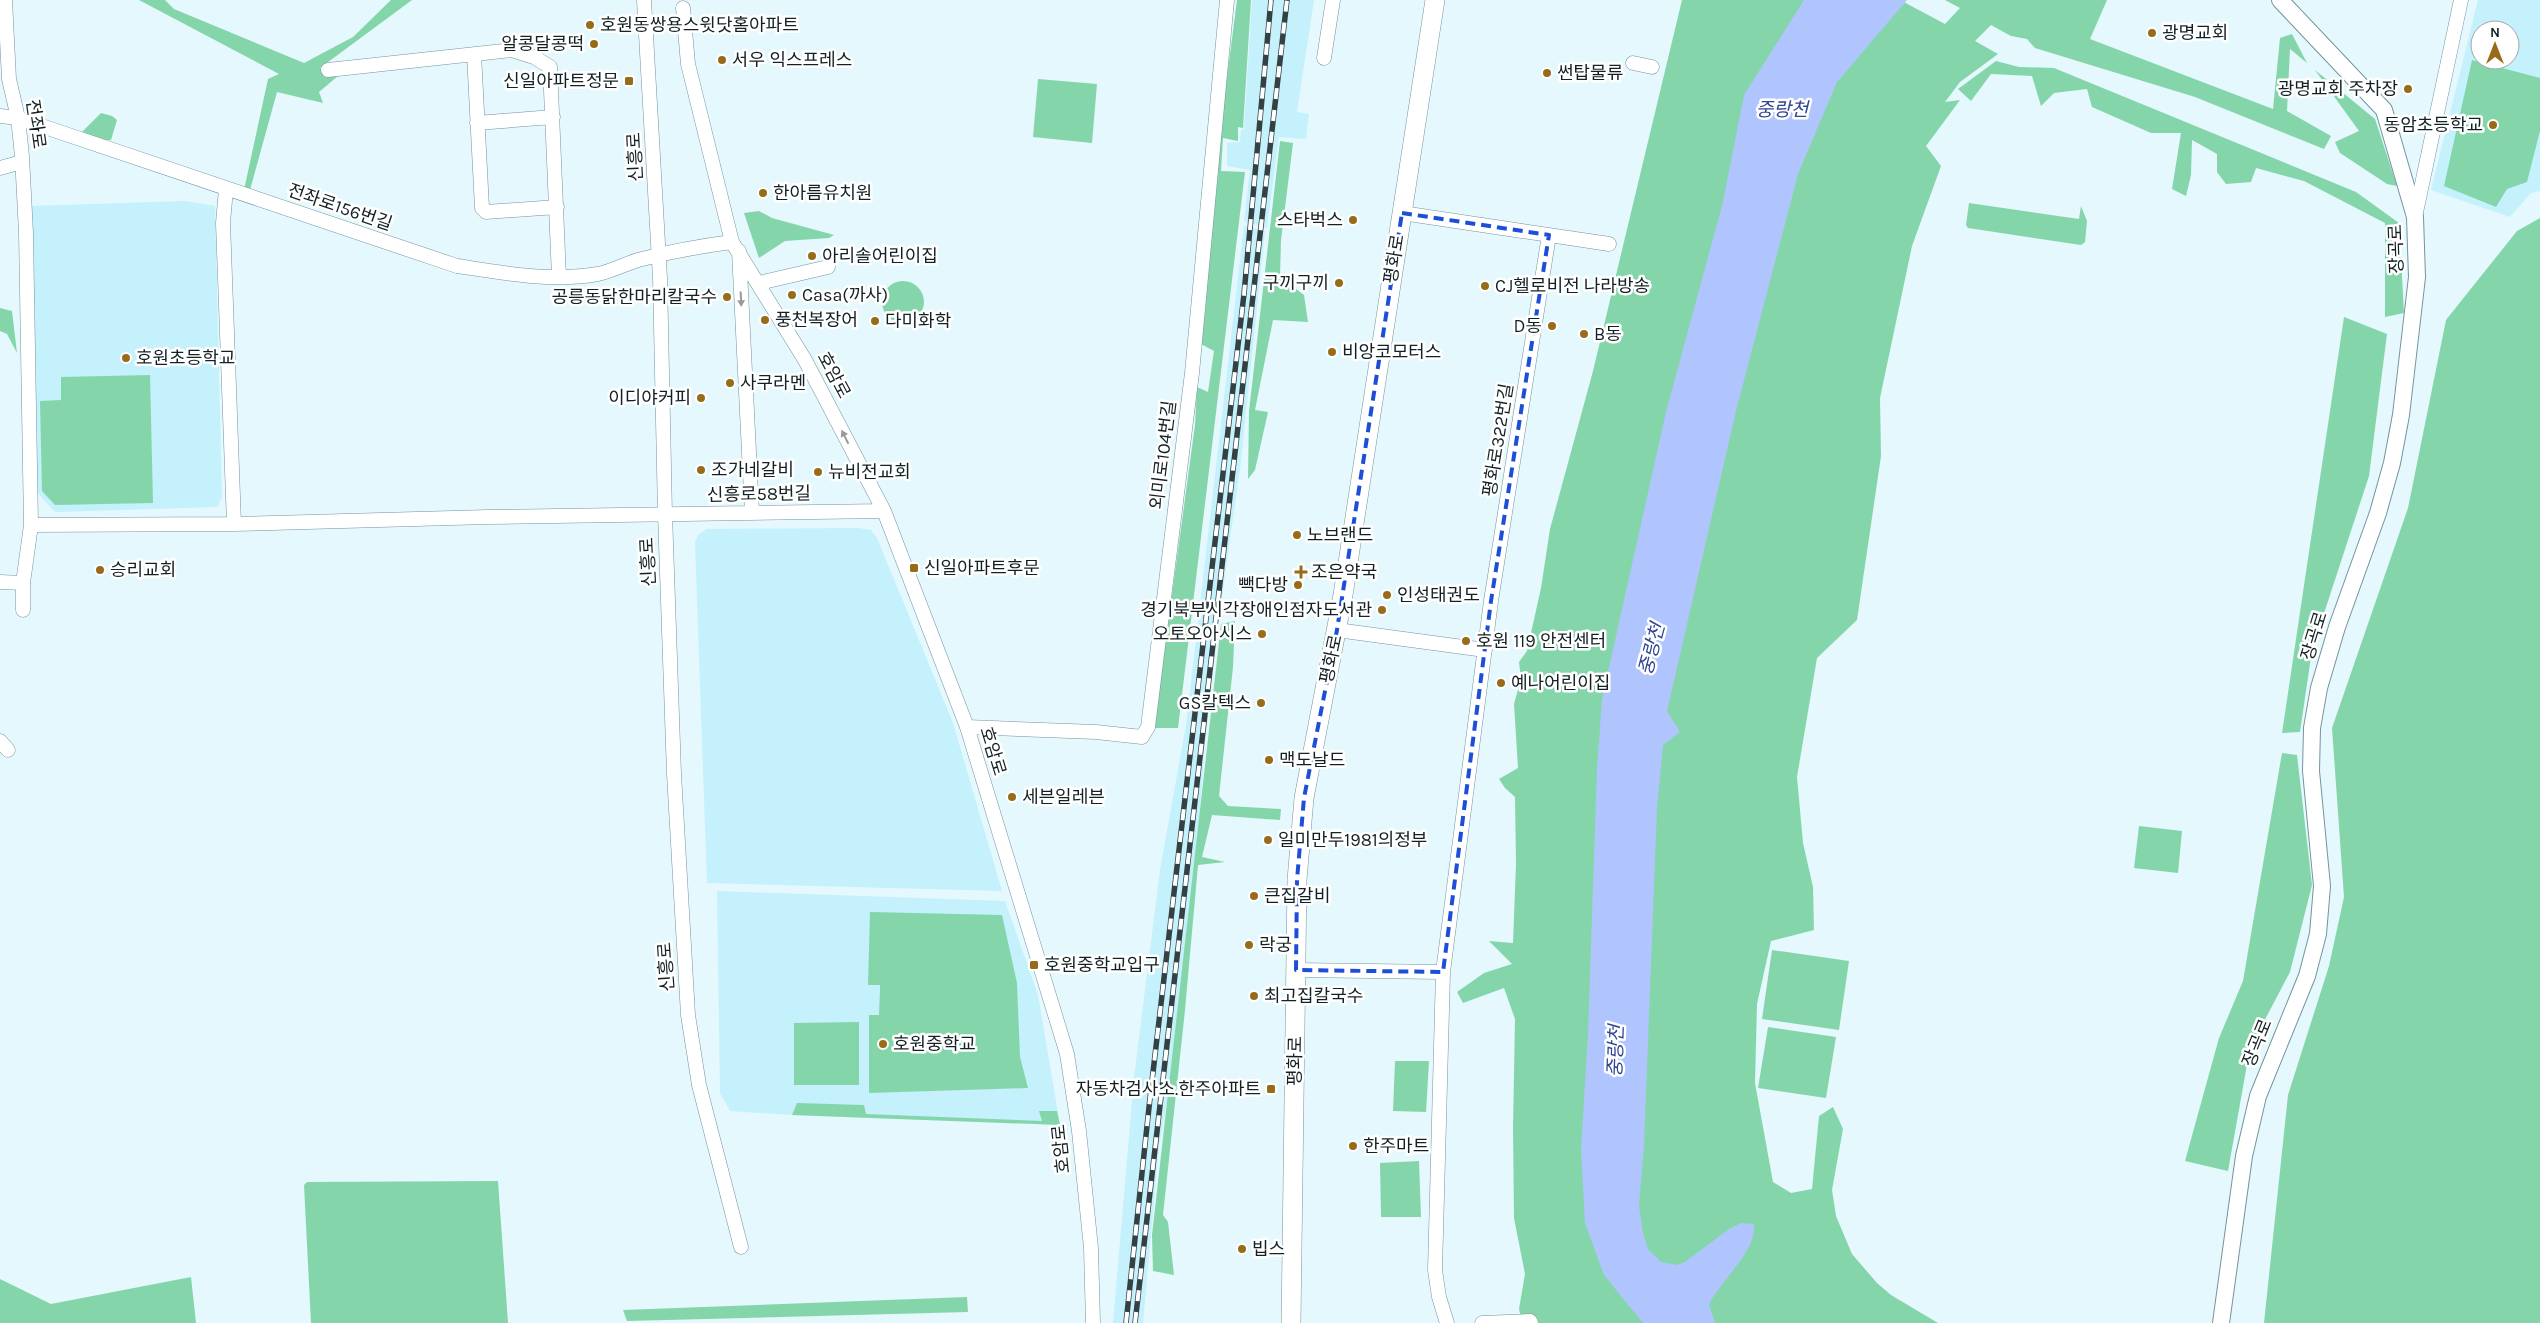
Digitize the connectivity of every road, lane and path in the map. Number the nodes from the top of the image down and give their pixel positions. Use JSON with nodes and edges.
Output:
{"nodes":[{"id":1,"x":6,"y":0,"type":"edge"},
{"id":2,"x":644,"y":0,"type":"edge"},
{"id":3,"x":1227,"y":0,"type":"edge"},
{"id":4,"x":1333,"y":0,"type":"edge"},
{"id":5,"x":1435,"y":0,"type":"edge"},
{"id":6,"x":2280,"y":0,"type":"edge"},
{"id":7,"x":2461,"y":0,"type":"edge"},
{"id":8,"x":682,"y":8,"type":"dead end"},
{"id":9,"x":474,"y":54,"type":"junction"},
{"id":10,"x":1324,"y":58,"type":"dead end"},
{"id":11,"x":1633,"y":63,"type":"dead end"},
{"id":12,"x":1652,"y":67,"type":"dead end"},
{"id":13,"x":328,"y":70,"type":"dead end"},
{"id":14,"x":0,"y":116,"type":"edge"},
{"id":15,"x":553,"y":117,"type":"junction"},
{"id":16,"x":18,"y":118,"type":"junction"},
{"id":17,"x":478,"y":123,"type":"junction"},
{"id":18,"x":22,"y":162,"type":"junction"},
{"id":19,"x":0,"y":168,"type":"edge"},
{"id":20,"x":226,"y":189,"type":"junction"},
{"id":21,"x":557,"y":207,"type":"junction"},
{"id":22,"x":1402,"y":213,"type":"junction"},
{"id":23,"x":2415,"y":217,"type":"junction"},
{"id":24,"x":1550,"y":235,"type":"junction"},
{"id":25,"x":1609,"y":244,"type":"dead end"},
{"id":26,"x":735,"y":246,"type":"junction"},
{"id":27,"x":658,"y":255,"type":"junction"},
{"id":28,"x":828,"y":267,"type":"dead end"},
{"id":29,"x":559,"y":277,"type":"junction"},
{"id":30,"x":759,"y":283,"type":"junction"},
{"id":31,"x":884,"y":511,"type":"junction"},
{"id":32,"x":752,"y":512,"type":"junction"},
{"id":33,"x":665,"y":514,"type":"junction"},
{"id":34,"x":31,"y":524,"type":"junction"},
{"id":35,"x":234,"y":524,"type":"junction"},
{"id":36,"x":0,"y":582,"type":"edge"},
{"id":37,"x":23,"y":583,"type":"junction"},
{"id":38,"x":23,"y":610,"type":"dead end"},
{"id":39,"x":1337,"y":630,"type":"junction"},
{"id":40,"x":1484,"y":650,"type":"junction"},
{"id":41,"x":966,"y":727,"type":"junction"},
{"id":42,"x":1296,"y":970,"type":"junction"},
{"id":43,"x":1443,"y":972,"type":"junction"},
{"id":44,"x":741,"y":1247,"type":"dead end"},
{"id":45,"x":1093,"y":1323,"type":"edge"},
{"id":46,"x":1291,"y":1323,"type":"edge"},
{"id":47,"x":1448,"y":1323,"type":"edge"},
{"id":48,"x":1482,"y":1323,"type":"edge"},
{"id":49,"x":1531,"y":1323,"type":"edge"},
{"id":50,"x":2221,"y":1323,"type":"edge"}],
"edges":[{"from":1,"to":16,"type":"street","name":"전좌로"},
{"from":2,"to":27,"type":"street","name":"신흥로"},
{"from":3,"to":41,"type":"street","name":"외미로104번길"},
{"from":4,"to":10,"type":"street"},
{"from":5,"to":22,"type":"main road","name":"평화로"},
{"from":6,"to":23,"type":"street","name":"장곡로"},
{"from":7,"to":23,"type":"street"},
{"from":8,"to":26,"type":"street","name":"호암로"},
{"from":9,"to":13,"type":"street"},
{"from":9,"to":15,"type":"street"},
{"from":9,"to":17,"type":"street"},
{"from":11,"to":12,"type":"street"},
{"from":14,"to":16,"type":"street","name":"전좌로156번길"},
{"from":15,"to":17,"type":"street"},
{"from":15,"to":21,"type":"street"},
{"from":16,"to":18,"type":"street","name":"전좌로"},
{"from":16,"to":20,"type":"street","name":"전좌로156번길"},
{"from":17,"to":21,"type":"street"},
{"from":18,"to":19,"type":"street"},
{"from":18,"to":34,"type":"street","name":"전좌로"},
{"from":20,"to":29,"type":"street","name":"전좌로156번길"},
{"from":20,"to":35,"type":"street"},
{"from":21,"to":29,"type":"street"},
{"from":22,"to":24,"type":"street"},
{"from":22,"to":39,"type":"main road","name":"평화로"},
{"from":23,"to":50,"type":"street","name":"장곡로"},
{"from":24,"to":25,"type":"street"},
{"from":24,"to":40,"type":"street","name":"평화로322번길"},
{"from":26,"to":27,"type":"street","name":"전좌로156번길"},
{"from":26,"to":30,"type":"street","name":"호암로"},
{"from":26,"to":32,"type":"street","one_way":true},
{"from":27,"to":29,"type":"street","name":"전좌로156번길"},
{"from":27,"to":33,"type":"street","name":"신흥로"},
{"from":28,"to":30,"type":"street"},
{"from":31,"to":30,"type":"street","name":"호암로","one_way":true},
{"from":31,"to":32,"type":"street","name":"신흥로58번길"},
{"from":31,"to":41,"type":"street","name":"호암로"},
{"from":32,"to":33,"type":"street","name":"신흥로58번길"},
{"from":33,"to":35,"type":"street","name":"신흥로58번길"},
{"from":33,"to":44,"type":"street","name":"신흥로"},
{"from":34,"to":35,"type":"street","name":"신흥로58번길"},
{"from":34,"to":37,"type":"street","name":"전좌로"},
{"from":36,"to":37,"type":"street"},
{"from":37,"to":38,"type":"street","name":"전좌로"},
{"from":39,"to":40,"type":"street"},
{"from":39,"to":42,"type":"main road","name":"평화로"},
{"from":40,"to":43,"type":"street","name":"평화로322번길"},
{"from":41,"to":45,"type":"street","name":"호암로"},
{"from":42,"to":43,"type":"street"},
{"from":42,"to":46,"type":"main road","name":"평화로"},
{"from":43,"to":47,"type":"street","name":"평화로322번길"},
{"from":48,"to":49,"type":"street"}]}
